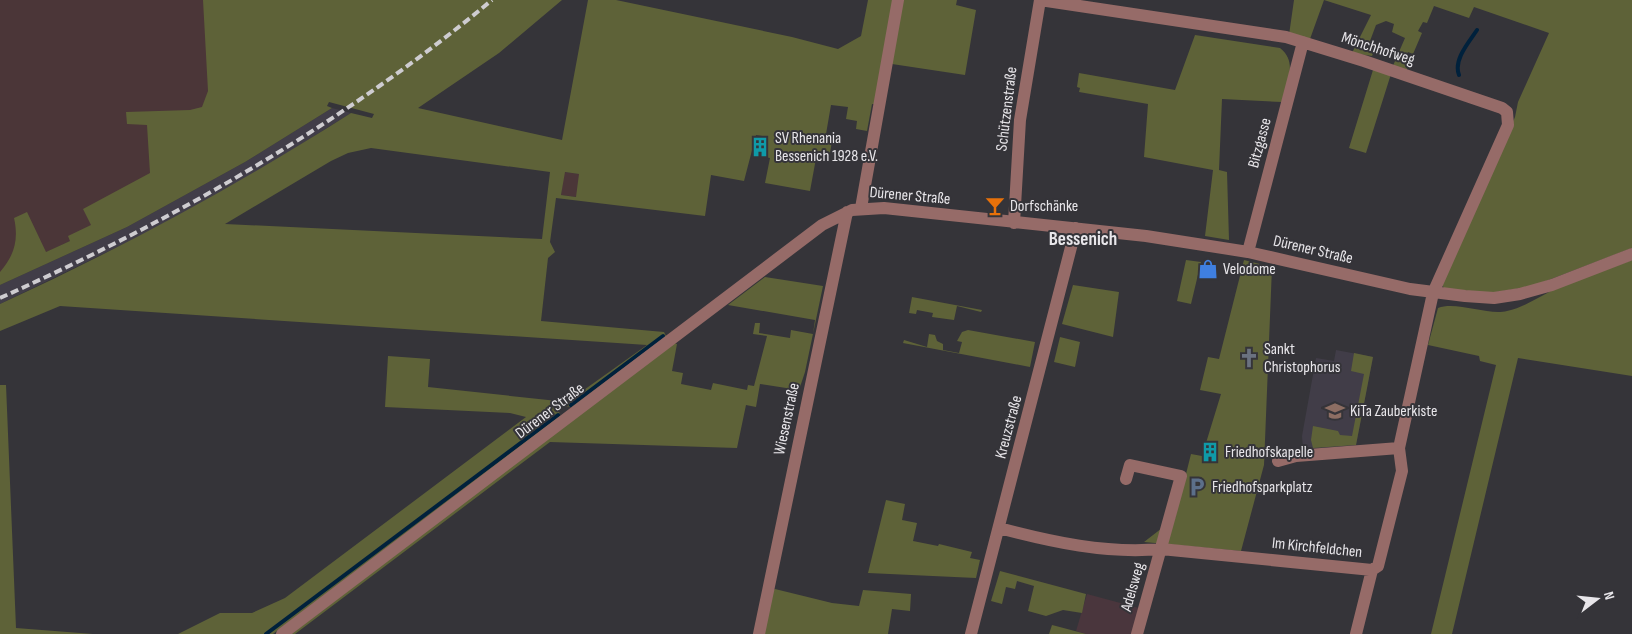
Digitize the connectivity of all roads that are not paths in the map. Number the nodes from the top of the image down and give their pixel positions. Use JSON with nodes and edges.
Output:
{"nodes":[{"id":1,"x":898,"y":0,"type":"edge"},
{"id":2,"x":1040,"y":0,"type":"edge"},
{"id":3,"x":1303,"y":42,"type":"junction"},
{"id":4,"x":861,"y":208,"type":"junction"},
{"id":5,"x":847,"y":212,"type":"junction"},
{"id":6,"x":1014,"y":223,"type":"junction"},
{"id":7,"x":1076,"y":228,"type":"junction"},
{"id":8,"x":1248,"y":252,"type":"junction"},
{"id":9,"x":1632,"y":254,"type":"edge"},
{"id":10,"x":1433,"y":293,"type":"junction"},
{"id":11,"x":1399,"y":448,"type":"junction"},
{"id":12,"x":1278,"y":461,"type":"dead end"},
{"id":13,"x":1126,"y":479,"type":"dead end"},
{"id":14,"x":1000,"y":528,"type":"junction"},
{"id":15,"x":1161,"y":549,"type":"junction"},
{"id":16,"x":1372,"y":570,"type":"junction"},
{"id":17,"x":282,"y":634,"type":"edge"},
{"id":18,"x":760,"y":634,"type":"edge"},
{"id":19,"x":971,"y":634,"type":"edge"},
{"id":20,"x":1137,"y":634,"type":"edge"},
{"id":21,"x":1356,"y":634,"type":"edge"}],
"edges":[{"from":1,"to":4,"type":"street"},
{"from":2,"to":3,"type":"street","name":"Mönchhofweg"},
{"from":2,"to":6,"type":"street","name":"Schützenstraße"},
{"from":3,"to":8,"type":"street","name":"Bitzgasse"},
{"from":3,"to":10,"type":"street","name":"Mönchhofweg"},
{"from":4,"to":5,"type":"street","name":"Dürener Straße"},
{"from":4,"to":6,"type":"street","name":"Dürener Straße"},
{"from":5,"to":17,"type":"street","name":"Dürener Straße"},
{"from":5,"to":18,"type":"street","name":"Wiesenstraße"},
{"from":6,"to":7,"type":"street","name":"Dürener Straße"},
{"from":7,"to":8,"type":"street","name":"Dürener Straße"},
{"from":7,"to":14,"type":"street","name":"Kreuzstraße"},
{"from":8,"to":10,"type":"street","name":"Dürener Straße"},
{"from":9,"to":10,"type":"street","name":"Dürener Straße"},
{"from":10,"to":11,"type":"street","name":"Im Kirchfeldchen"},
{"from":11,"to":12,"type":"street"},
{"from":11,"to":16,"type":"street","name":"Im Kirchfeldchen"},
{"from":13,"to":15,"type":"street"},
{"from":14,"to":15,"type":"street","name":"Im Kirchfeldchen"},
{"from":14,"to":19,"type":"street","name":"Kreuzstraße"},
{"from":15,"to":16,"type":"street","name":"Im Kirchfeldchen"},
{"from":15,"to":20,"type":"street","name":"Adelsweg"},
{"from":16,"to":21,"type":"street"}]}
